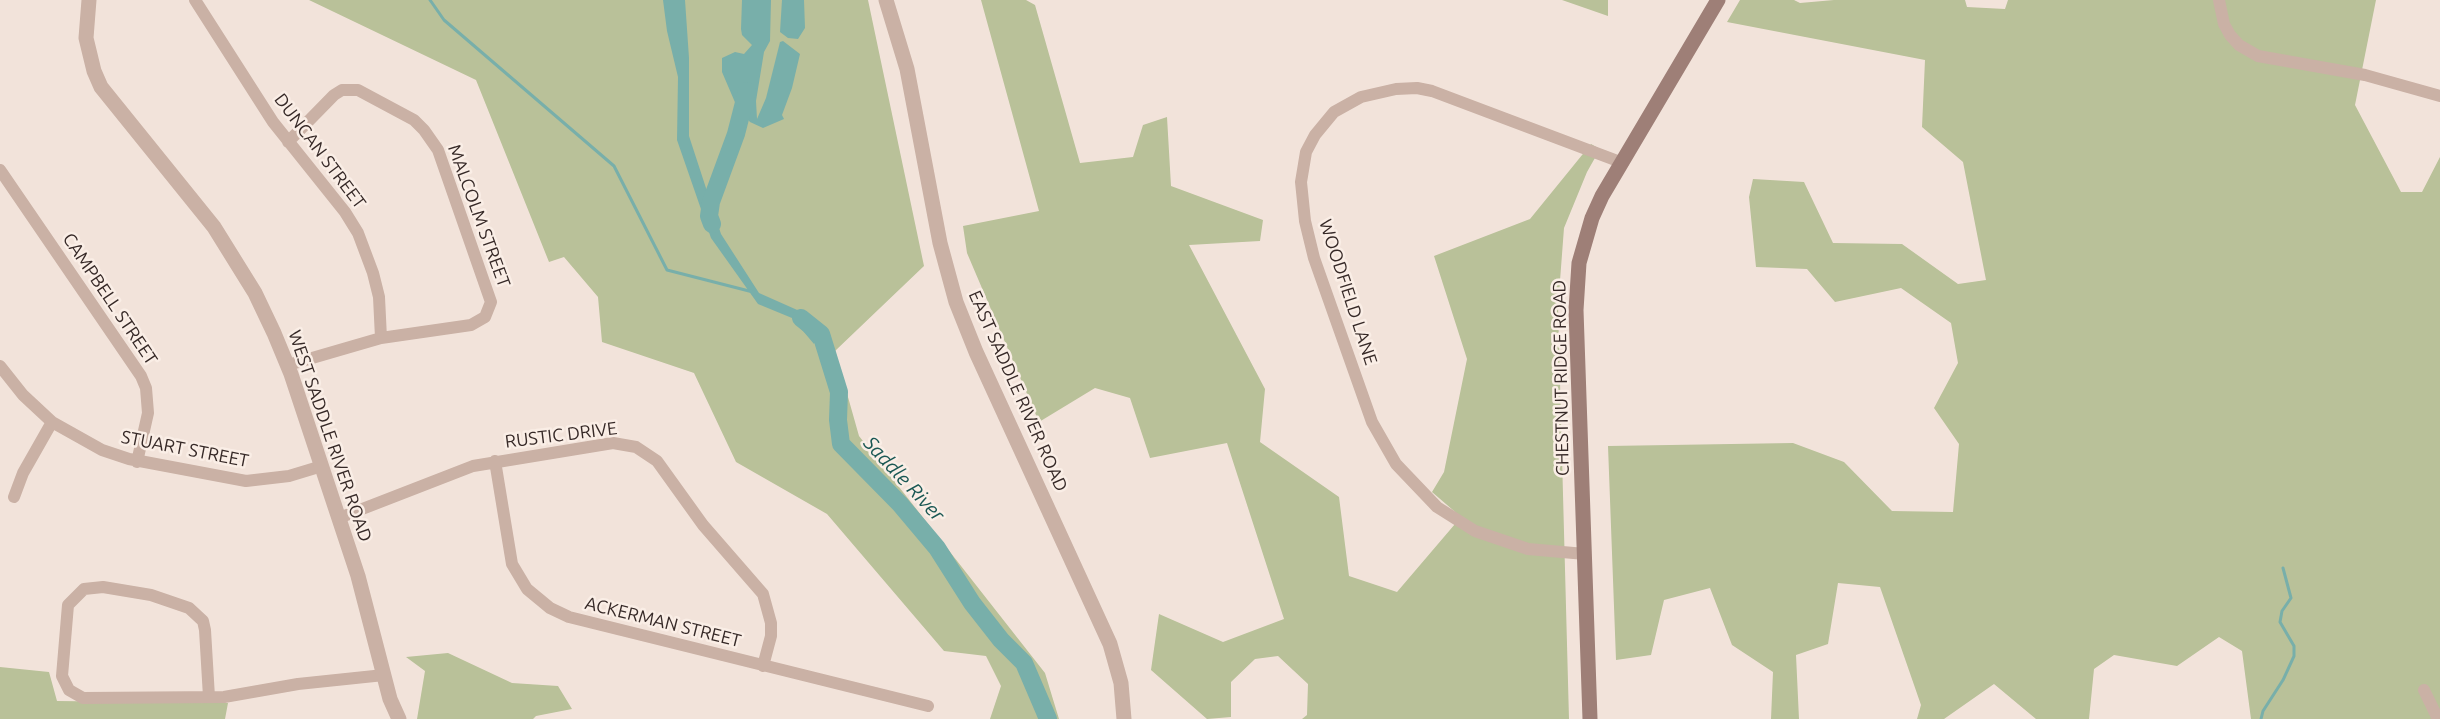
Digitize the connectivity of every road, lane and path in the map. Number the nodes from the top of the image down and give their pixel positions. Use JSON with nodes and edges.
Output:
{"nodes":[{"id":1,"x":89,"y":0,"type":"edge"},
{"id":2,"x":195,"y":0,"type":"edge"},
{"id":3,"x":886,"y":0,"type":"edge"},
{"id":4,"x":1718,"y":0,"type":"edge"},
{"id":5,"x":2219,"y":0,"type":"edge"},
{"id":6,"x":2440,"y":96,"type":"edge"},
{"id":7,"x":288,"y":142,"type":"junction"},
{"id":8,"x":1623,"y":163,"type":"junction"},
{"id":9,"x":0,"y":170,"type":"edge"},
{"id":10,"x":381,"y":338,"type":"junction"},
{"id":11,"x":288,"y":365,"type":"junction"},
{"id":12,"x":0,"y":366,"type":"edge"},
{"id":13,"x":52,"y":422,"type":"junction"},
{"id":14,"x":495,"y":461,"type":"junction"},
{"id":15,"x":137,"y":462,"type":"junction"},
{"id":16,"x":322,"y":466,"type":"junction"},
{"id":17,"x":14,"y":497,"type":"dead end"},
{"id":18,"x":339,"y":518,"type":"junction"},
{"id":19,"x":1585,"y":554,"type":"junction"},
{"id":20,"x":763,"y":666,"type":"junction"},
{"id":21,"x":384,"y":675,"type":"junction"},
{"id":22,"x":2424,"y":690,"type":"dead end"},
{"id":23,"x":208,"y":697,"type":"junction"},
{"id":24,"x":928,"y":706,"type":"dead end"},
{"id":25,"x":399,"y":719,"type":"edge"},
{"id":26,"x":1124,"y":719,"type":"edge"},
{"id":27,"x":1590,"y":719,"type":"edge"},
{"id":28,"x":2438,"y":719,"type":"edge"}],
"edges":[{"from":1,"to":11,"type":"street","name":"WEST SADDLE RIVER ROAD"},
{"from":2,"to":7,"type":"street","name":"DUNCAN STREET"},
{"from":3,"to":26,"type":"street","name":"EAST SADDLE RIVER ROAD"},
{"from":4,"to":8,"type":"main road","name":"CHESTNUT RIDGE ROAD"},
{"from":5,"to":6,"type":"street"},
{"from":7,"to":10,"type":"street","name":"DUNCAN STREET"},
{"from":7,"to":10,"type":"street","name":"MALCOLM STREET"},
{"from":8,"to":19,"type":"main road","name":"CHESTNUT RIDGE ROAD"},
{"from":8,"to":19,"type":"street","name":"WOODFIELD LANE"},
{"from":9,"to":15,"type":"street","name":"CAMPBELL STREET"},
{"from":10,"to":11,"type":"street","name":"MALCOLM STREET"},
{"from":11,"to":16,"type":"street","name":"WEST SADDLE RIVER ROAD"},
{"from":12,"to":13,"type":"street","name":"STUART STREET"},
{"from":13,"to":15,"type":"street","name":"STUART STREET"},
{"from":13,"to":17,"type":"street"},
{"from":14,"to":18,"type":"street","name":"RUSTIC DRIVE"},
{"from":14,"to":20,"type":"street","name":"ACKERMAN STREET"},
{"from":14,"to":20,"type":"street","name":"RUSTIC DRIVE"},
{"from":15,"to":16,"type":"street","name":"STUART STREET"},
{"from":16,"to":18,"type":"street","name":"WEST SADDLE RIVER ROAD"},
{"from":18,"to":21,"type":"street","name":"WEST SADDLE RIVER ROAD"},
{"from":19,"to":27,"type":"main road","name":"CHESTNUT RIDGE ROAD"},
{"from":20,"to":24,"type":"street","name":"ACKERMAN STREET"},
{"from":21,"to":23,"type":"street"},
{"from":21,"to":25,"type":"street","name":"WEST SADDLE RIVER ROAD"},
{"from":22,"to":28,"type":"street"},
{"from":23,"to":23,"type":"street"}]}
